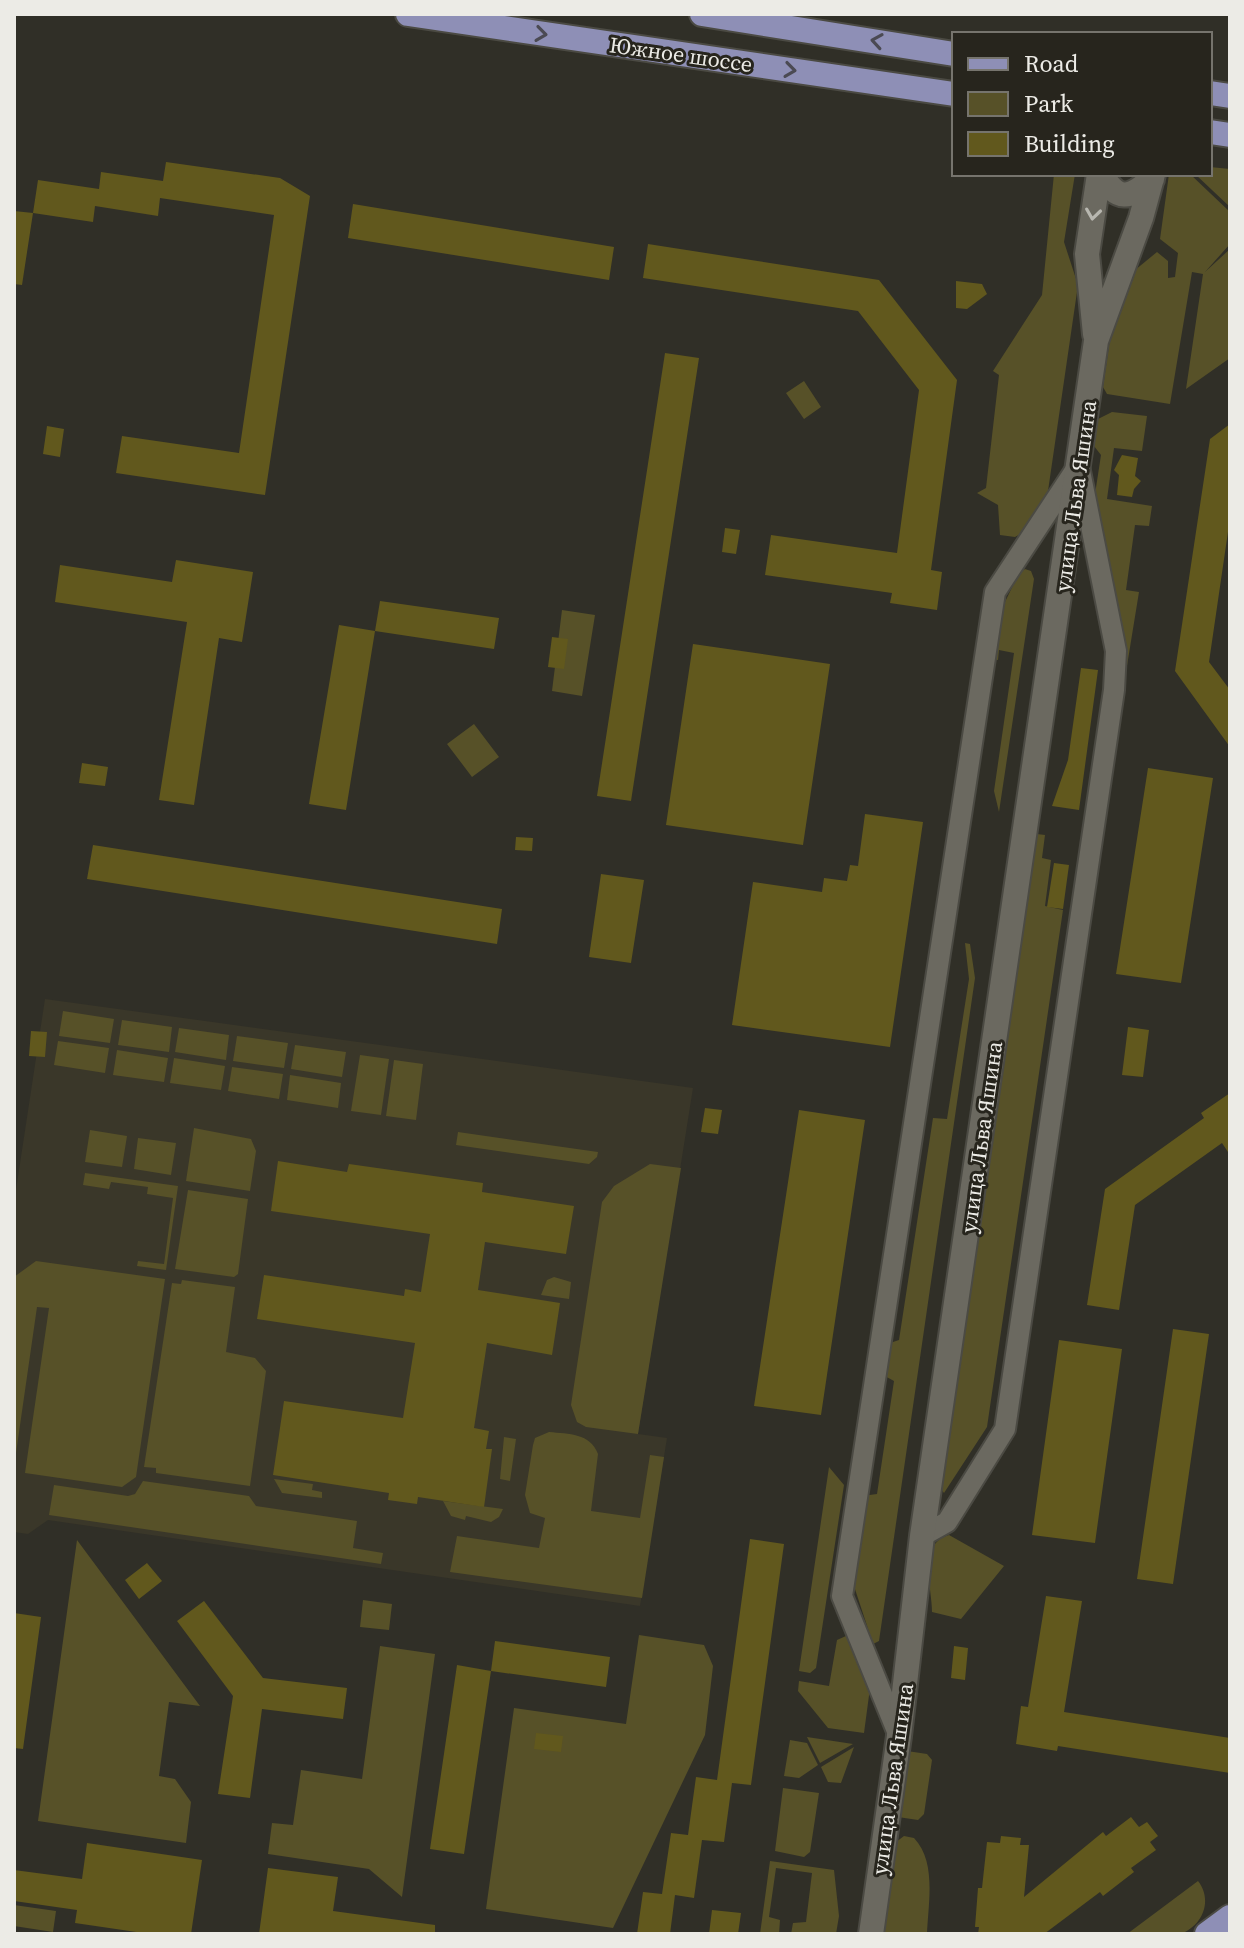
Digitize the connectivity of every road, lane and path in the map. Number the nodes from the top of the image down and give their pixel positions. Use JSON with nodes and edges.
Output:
{"nodes":[{"id":1,"x":408,"y":14,"type":"edge"},
{"id":2,"x":702,"y":14,"type":"edge"},
{"id":3,"x":952,"y":54,"type":"edge"},
{"id":4,"x":952,"y":94,"type":"edge"},
{"id":5,"x":1100,"y":176,"type":"edge"},
{"id":6,"x":1101,"y":176,"type":"edge"},
{"id":7,"x":1152,"y":177,"type":"edge"},
{"id":8,"x":1096,"y":341,"type":"junction"},
{"id":9,"x":1079,"y":466,"type":"junction"},
{"id":10,"x":922,"y":1536,"type":"junction"},
{"id":11,"x":899,"y":1736,"type":"junction"},
{"id":12,"x":1230,"y":1917,"type":"edge"},
{"id":13,"x":871,"y":1934,"type":"edge"},
{"id":14,"x":1207,"y":1934,"type":"edge"}],
"edges":[{"from":1,"to":4,"type":"main road","name":"Южное шоссе","one_way":true},
{"from":3,"to":2,"type":"main road","name":"Южное шоссе","one_way":true},
{"from":5,"to":8,"type":"main road","name":"улица Льва Яшина","one_way":true},
{"from":6,"to":7,"type":"main road"},
{"from":7,"to":8,"type":"main road","name":"улица Льва Яшина"},
{"from":8,"to":9,"type":"main road","name":"улица Льва Яшина"},
{"from":9,"to":10,"type":"main road","name":"улица Льва Яшина"},
{"from":9,"to":10,"type":"street"},
{"from":9,"to":11,"type":"street"},
{"from":10,"to":11,"type":"main road","name":"улица Льва Яшина"},
{"from":11,"to":13,"type":"main road","name":"улица Льва Яшина"},
{"from":12,"to":14,"type":"main road"}]}
